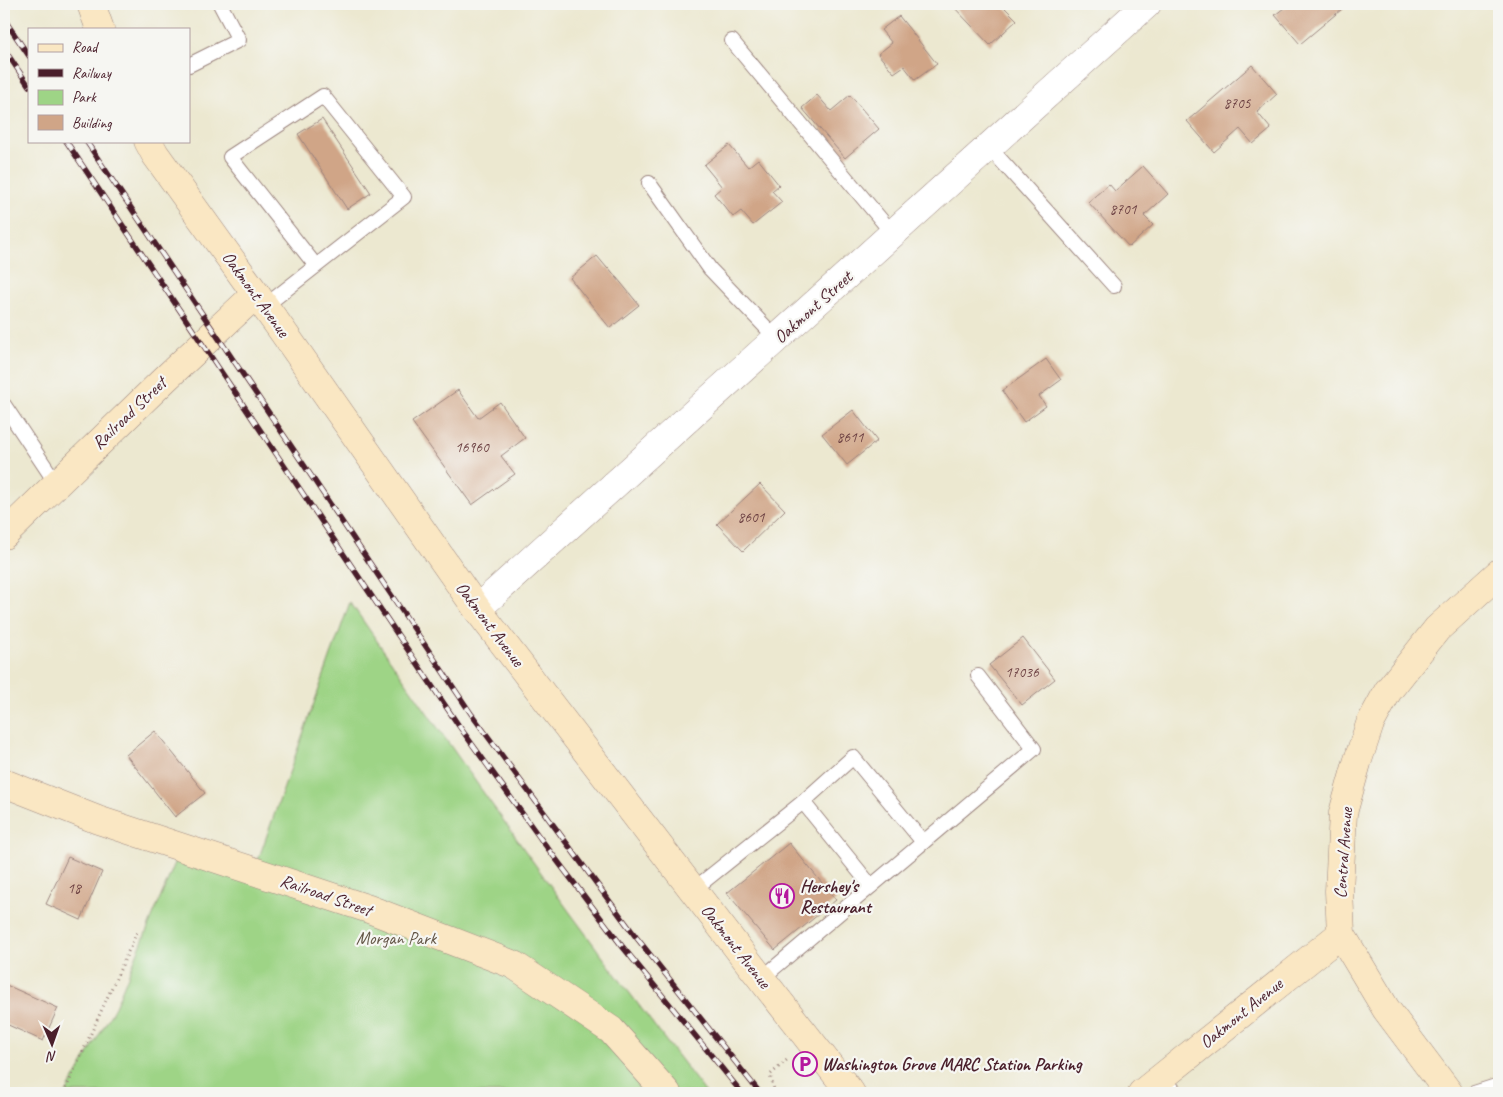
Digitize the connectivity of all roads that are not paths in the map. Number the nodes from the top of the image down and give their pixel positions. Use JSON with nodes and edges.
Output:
{"nodes":[{"id":1,"x":91,"y":4,"type":"edge"},
{"id":2,"x":220,"y":4,"type":"edge"},
{"id":3,"x":1148,"y":4,"type":"edge"},
{"id":4,"x":100,"y":28,"type":"edge"},
{"id":5,"x":732,"y":41,"type":"dead end"},
{"id":6,"x":190,"y":64,"type":"edge"},
{"id":7,"x":149,"y":142,"type":"edge"},
{"id":8,"x":989,"y":147,"type":"junction"},
{"id":9,"x":649,"y":183,"type":"dead end"},
{"id":10,"x":893,"y":234,"type":"junction"},
{"id":11,"x":316,"y":266,"type":"junction"},
{"id":12,"x":1114,"y":286,"type":"dead end"},
{"id":13,"x":260,"y":300,"type":"junction"},
{"id":14,"x":777,"y":339,"type":"junction"},
{"id":15,"x":4,"y":405,"type":"edge"},
{"id":16,"x":56,"y":483,"type":"junction"},
{"id":17,"x":4,"y":535,"type":"edge"},
{"id":18,"x":1499,"y":573,"type":"edge"},
{"id":19,"x":477,"y":609,"type":"junction"},
{"id":20,"x":978,"y":676,"type":"dead end"},
{"id":21,"x":4,"y":783,"type":"edge"},
{"id":22,"x":803,"y":802,"type":"junction"},
{"id":23,"x":923,"y":842,"type":"junction"},
{"id":24,"x":871,"y":886,"type":"junction"},
{"id":25,"x":693,"y":890,"type":"junction"},
{"id":26,"x":1341,"y":934,"type":"junction"},
{"id":27,"x":761,"y":978,"type":"junction"},
{"id":28,"x":1499,"y":1085,"type":"edge"},
{"id":29,"x":1160,"y":1088,"type":"edge"},
{"id":30,"x":667,"y":1093,"type":"edge"},
{"id":31,"x":852,"y":1093,"type":"edge"},
{"id":32,"x":1449,"y":1093,"type":"edge"},
{"id":33,"x":1474,"y":1093,"type":"edge"}],
"edges":[{"from":1,"to":4,"type":"street"},
{"from":2,"to":6,"type":"lane"},
{"from":3,"to":8,"type":"street","name":"Oakmont Street"},
{"from":5,"to":10,"type":"lane"},
{"from":7,"to":13,"type":"street","name":"Oakmont Avenue"},
{"from":8,"to":10,"type":"street","name":"Oakmont Street"},
{"from":8,"to":12,"type":"lane"},
{"from":9,"to":14,"type":"lane"},
{"from":10,"to":14,"type":"street","name":"Oakmont Street"},
{"from":11,"to":11,"type":"lane"},
{"from":11,"to":13,"type":"lane"},
{"from":13,"to":16,"type":"street","name":"Railroad Street"},
{"from":13,"to":19,"type":"street","name":"Oakmont Avenue"},
{"from":14,"to":19,"type":"street","name":"Oakmont Street"},
{"from":15,"to":16,"type":"lane"},
{"from":16,"to":17,"type":"street","name":"Railroad Street"},
{"from":18,"to":26,"type":"street","name":"Central Avenue"},
{"from":19,"to":25,"type":"street","name":"Oakmont Avenue"},
{"from":20,"to":23,"type":"lane"},
{"from":21,"to":30,"type":"street","name":"Railroad Street"},
{"from":22,"to":23,"type":"lane"},
{"from":22,"to":24,"type":"lane"},
{"from":22,"to":25,"type":"lane"},
{"from":23,"to":24,"type":"lane"},
{"from":24,"to":27,"type":"lane"},
{"from":25,"to":27,"type":"street","name":"Oakmont Avenue"},
{"from":26,"to":29,"type":"street","name":"Oakmont Avenue"},
{"from":26,"to":32,"type":"street","name":"Central Avenue"},
{"from":27,"to":31,"type":"street","name":"Oakmont Avenue"},
{"from":28,"to":33,"type":"lane"}]}
